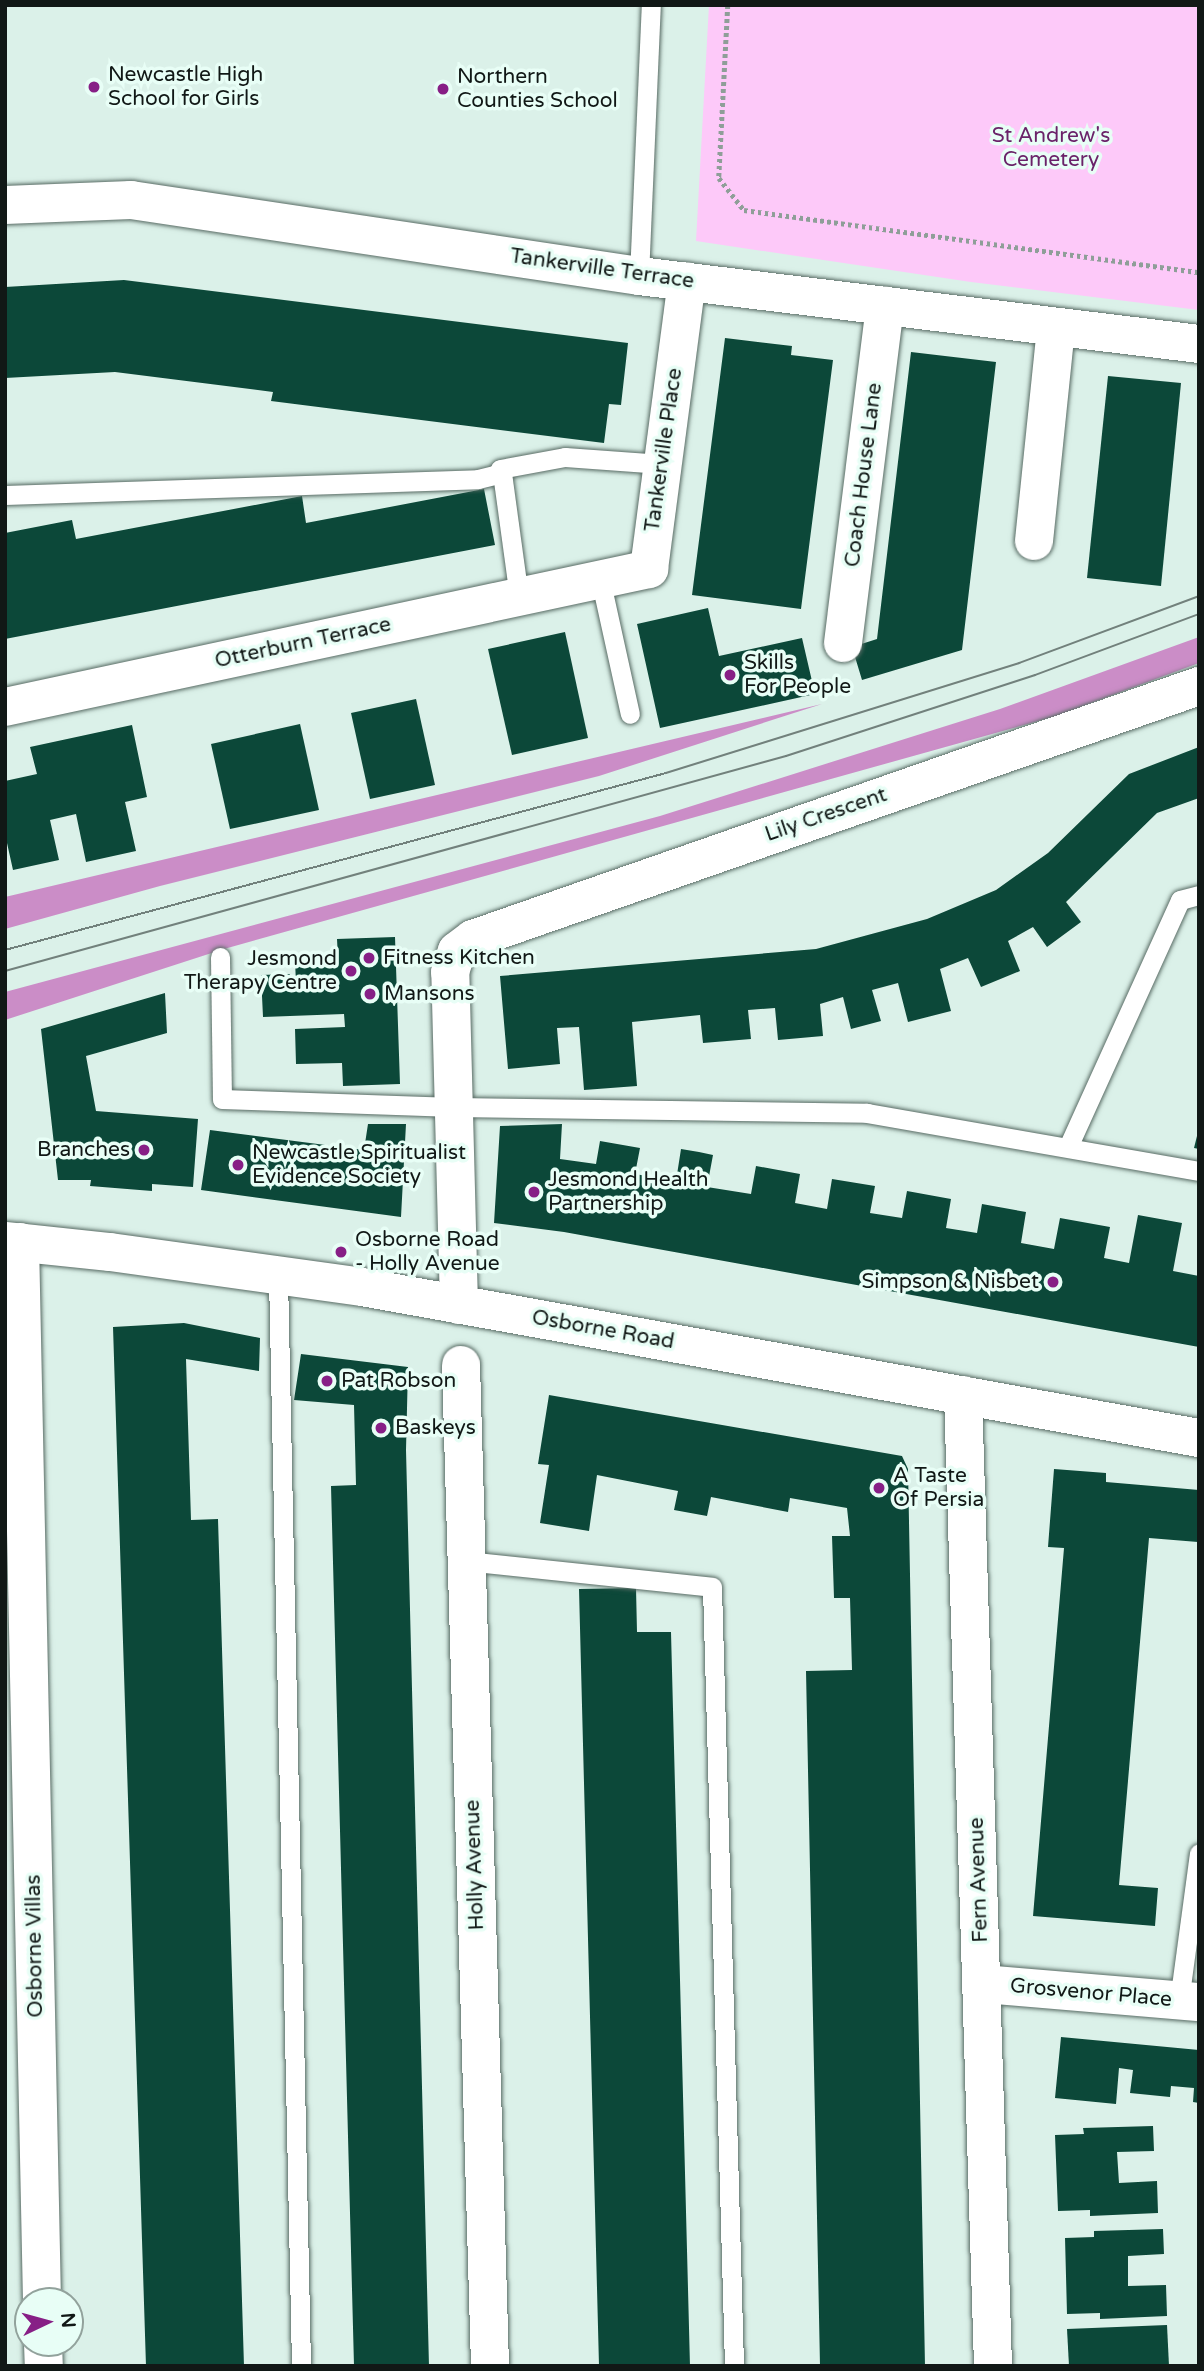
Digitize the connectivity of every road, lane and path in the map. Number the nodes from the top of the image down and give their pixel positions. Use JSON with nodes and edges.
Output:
{"nodes":[{"id":1,"x":650,"y":5,"type":"edge"},
{"id":2,"x":728,"y":5,"type":"edge"},
{"id":3,"x":5,"y":205,"type":"edge"},
{"id":4,"x":1199,"y":272,"type":"edge"},
{"id":5,"x":639,"y":276,"type":"junction"},
{"id":6,"x":687,"y":282,"type":"junction"},
{"id":7,"x":886,"y":306,"type":"junction"},
{"id":8,"x":1056,"y":327,"type":"junction"},
{"id":9,"x":1199,"y":344,"type":"edge"},
{"id":10,"x":662,"y":464,"type":"junction"},
{"id":11,"x":502,"y":473,"type":"junction"},
{"id":12,"x":5,"y":495,"type":"edge"},
{"id":13,"x":1034,"y":541,"type":"dead end"},
{"id":14,"x":600,"y":578,"type":"junction"},
{"id":15,"x":519,"y":597,"type":"junction"},
{"id":16,"x":843,"y":643,"type":"dead end"},
{"id":17,"x":1199,"y":685,"type":"edge"},
{"id":18,"x":5,"y":707,"type":"edge"},
{"id":19,"x":630,"y":714,"type":"dead end"},
{"id":20,"x":1199,"y":895,"type":"edge"},
{"id":21,"x":220,"y":957,"type":"dead end"},
{"id":22,"x":454,"y":1107,"type":"junction"},
{"id":23,"x":1068,"y":1147,"type":"junction"},
{"id":24,"x":1199,"y":1171,"type":"edge"},
{"id":25,"x":13,"y":1242,"type":"edge"},
{"id":26,"x":278,"y":1276,"type":"junction"},
{"id":27,"x":459,"y":1305,"type":"junction"},
{"id":28,"x":461,"y":1365,"type":"dead end"},
{"id":29,"x":963,"y":1395,"type":"junction"},
{"id":30,"x":1199,"y":1438,"type":"edge"},
{"id":31,"x":16,"y":1535,"type":"edge"},
{"id":32,"x":466,"y":1561,"type":"junction"},
{"id":33,"x":1199,"y":1853,"type":"edge"},
{"id":34,"x":983,"y":1984,"type":"junction"},
{"id":35,"x":1189,"y":2002,"type":"edge"},
{"id":36,"x":42,"y":2287,"type":"edge"},
{"id":37,"x":301,"y":2366,"type":"edge"},
{"id":38,"x":490,"y":2366,"type":"edge"},
{"id":39,"x":734,"y":2366,"type":"edge"},
{"id":40,"x":993,"y":2366,"type":"edge"}],
"edges":[{"from":1,"to":5,"type":"lane"},
{"from":2,"to":4,"type":"path"},
{"from":3,"to":5,"type":"street","name":"Tankerville Terrace"},
{"from":5,"to":6,"type":"street","name":"Tankerville Terrace"},
{"from":6,"to":7,"type":"street","name":"Tankerville Terrace"},
{"from":6,"to":10,"type":"street","name":"Tankerville Place"},
{"from":7,"to":8,"type":"street","name":"Tankerville Terrace"},
{"from":7,"to":16,"type":"street","name":"Coach House Lane"},
{"from":8,"to":9,"type":"street","name":"Tankerville Terrace"},
{"from":8,"to":13,"type":"street"},
{"from":10,"to":11,"type":"lane"},
{"from":10,"to":14,"type":"street","name":"Tankerville Place"},
{"from":11,"to":12,"type":"lane"},
{"from":11,"to":15,"type":"lane"},
{"from":14,"to":15,"type":"street","name":"Otterburn Terrace"},
{"from":14,"to":19,"type":"lane"},
{"from":15,"to":18,"type":"street","name":"Otterburn Terrace"},
{"from":17,"to":22,"type":"street","name":"Lily Crescent"},
{"from":20,"to":23,"type":"lane"},
{"from":21,"to":22,"type":"lane"},
{"from":22,"to":23,"type":"lane"},
{"from":22,"to":27,"type":"street"},
{"from":23,"to":24,"type":"lane"},
{"from":25,"to":26,"type":"street","name":"Osborne Road"},
{"from":25,"to":31,"type":"street","name":"Osborne Villas"},
{"from":26,"to":27,"type":"street","name":"Osborne Road"},
{"from":26,"to":37,"type":"lane"},
{"from":27,"to":29,"type":"street","name":"Osborne Road"},
{"from":28,"to":32,"type":"street","name":"Holly Avenue"},
{"from":29,"to":30,"type":"street","name":"Osborne Road"},
{"from":29,"to":34,"type":"street","name":"Fern Avenue"},
{"from":31,"to":36,"type":"street","name":"Osborne Villas"},
{"from":32,"to":38,"type":"street","name":"Holly Avenue"},
{"from":32,"to":39,"type":"lane"},
{"from":33,"to":35,"type":"lane"},
{"from":34,"to":35,"type":"street","name":"Grosvenor Place"},
{"from":34,"to":40,"type":"street","name":"Fern Avenue"}]}
